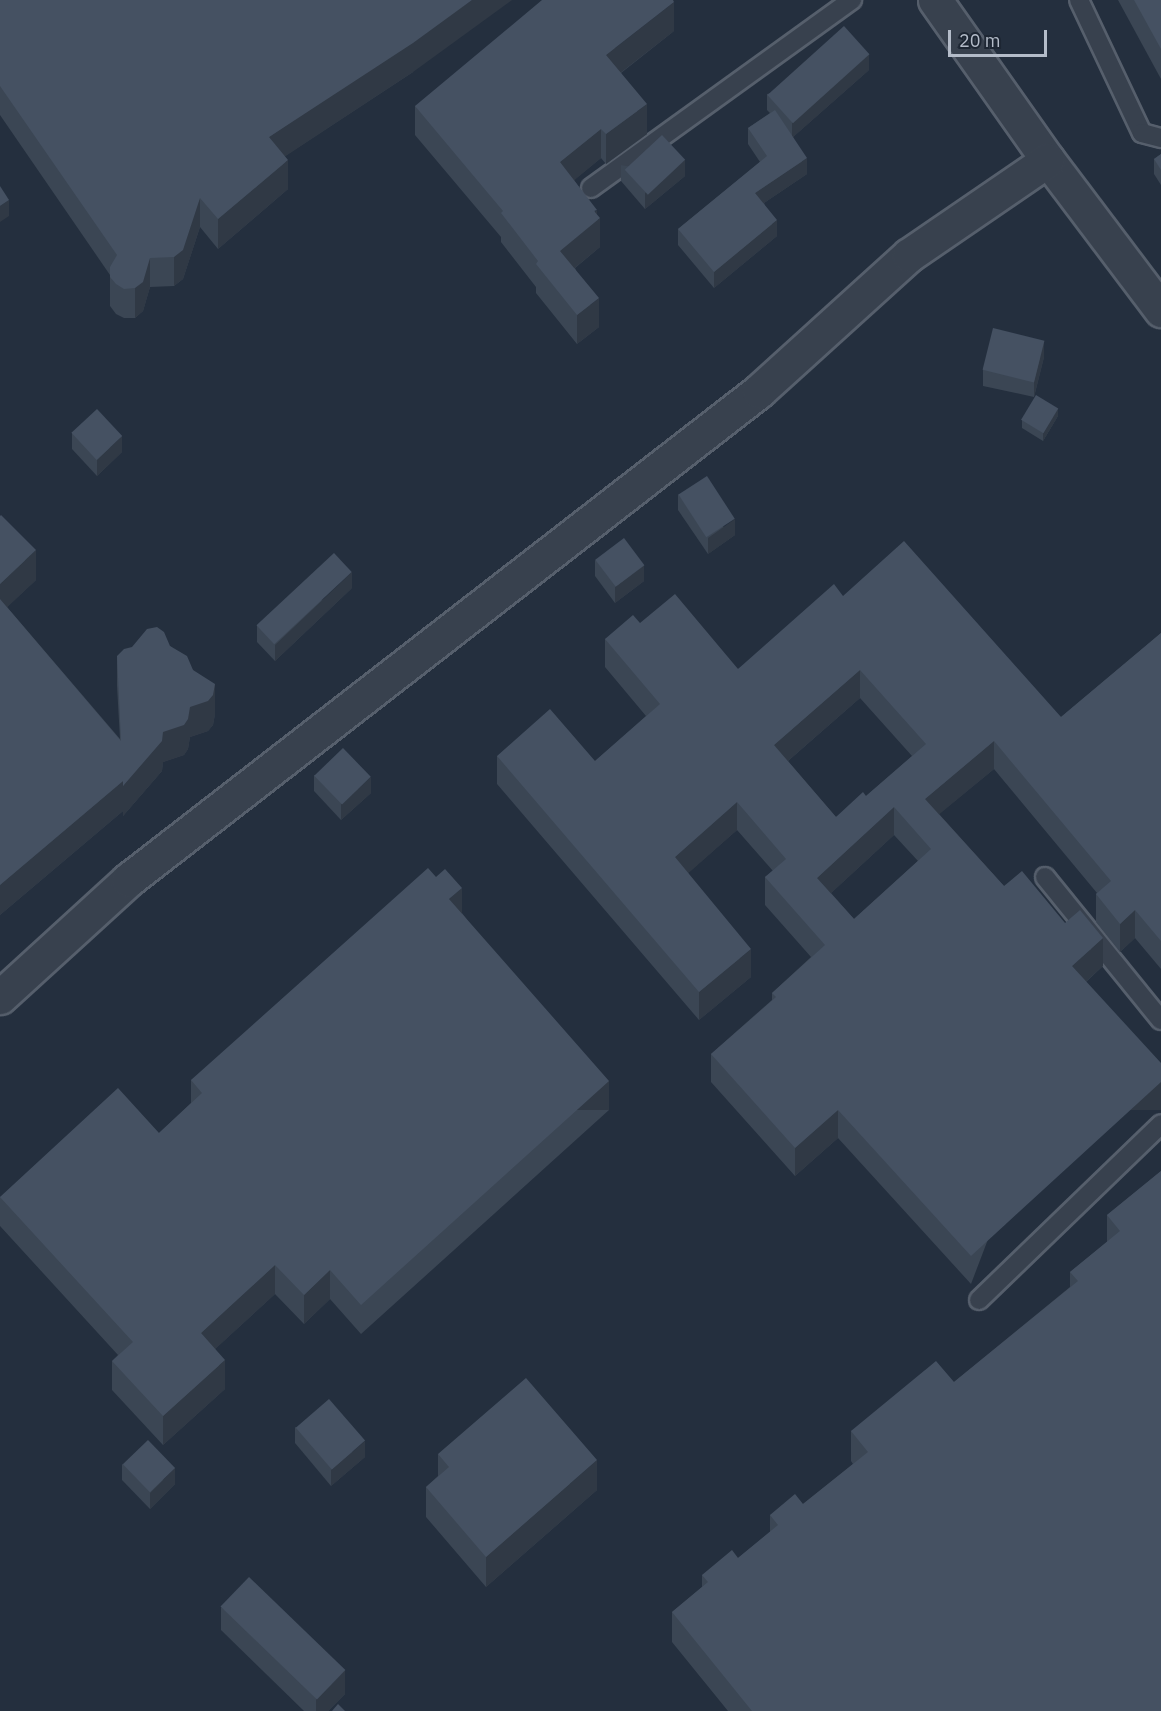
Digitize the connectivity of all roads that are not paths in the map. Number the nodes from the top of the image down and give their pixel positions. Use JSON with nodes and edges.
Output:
{"nodes":[{"id":1,"x":852,"y":0,"type":"edge"},
{"id":2,"x":935,"y":0,"type":"edge"},
{"id":3,"x":1079,"y":0,"type":"edge"},
{"id":4,"x":1161,"y":138,"type":"edge"},
{"id":5,"x":1048,"y":160,"type":"junction"},
{"id":6,"x":591,"y":188,"type":"dead end"},
{"id":7,"x":1161,"y":310,"type":"edge"},
{"id":8,"x":1045,"y":877,"type":"dead end"},
{"id":9,"x":0,"y":998,"type":"edge"},
{"id":10,"x":1161,"y":1020,"type":"edge"},
{"id":11,"x":1161,"y":1124,"type":"edge"},
{"id":12,"x":979,"y":1300,"type":"dead end"}],
"edges":[{"from":1,"to":6,"type":"lane"},
{"from":2,"to":5,"type":"street"},
{"from":3,"to":4,"type":"lane"},
{"from":5,"to":7,"type":"street"},
{"from":5,"to":9,"type":"street"},
{"from":8,"to":10,"type":"lane"},
{"from":11,"to":12,"type":"lane"}]}
